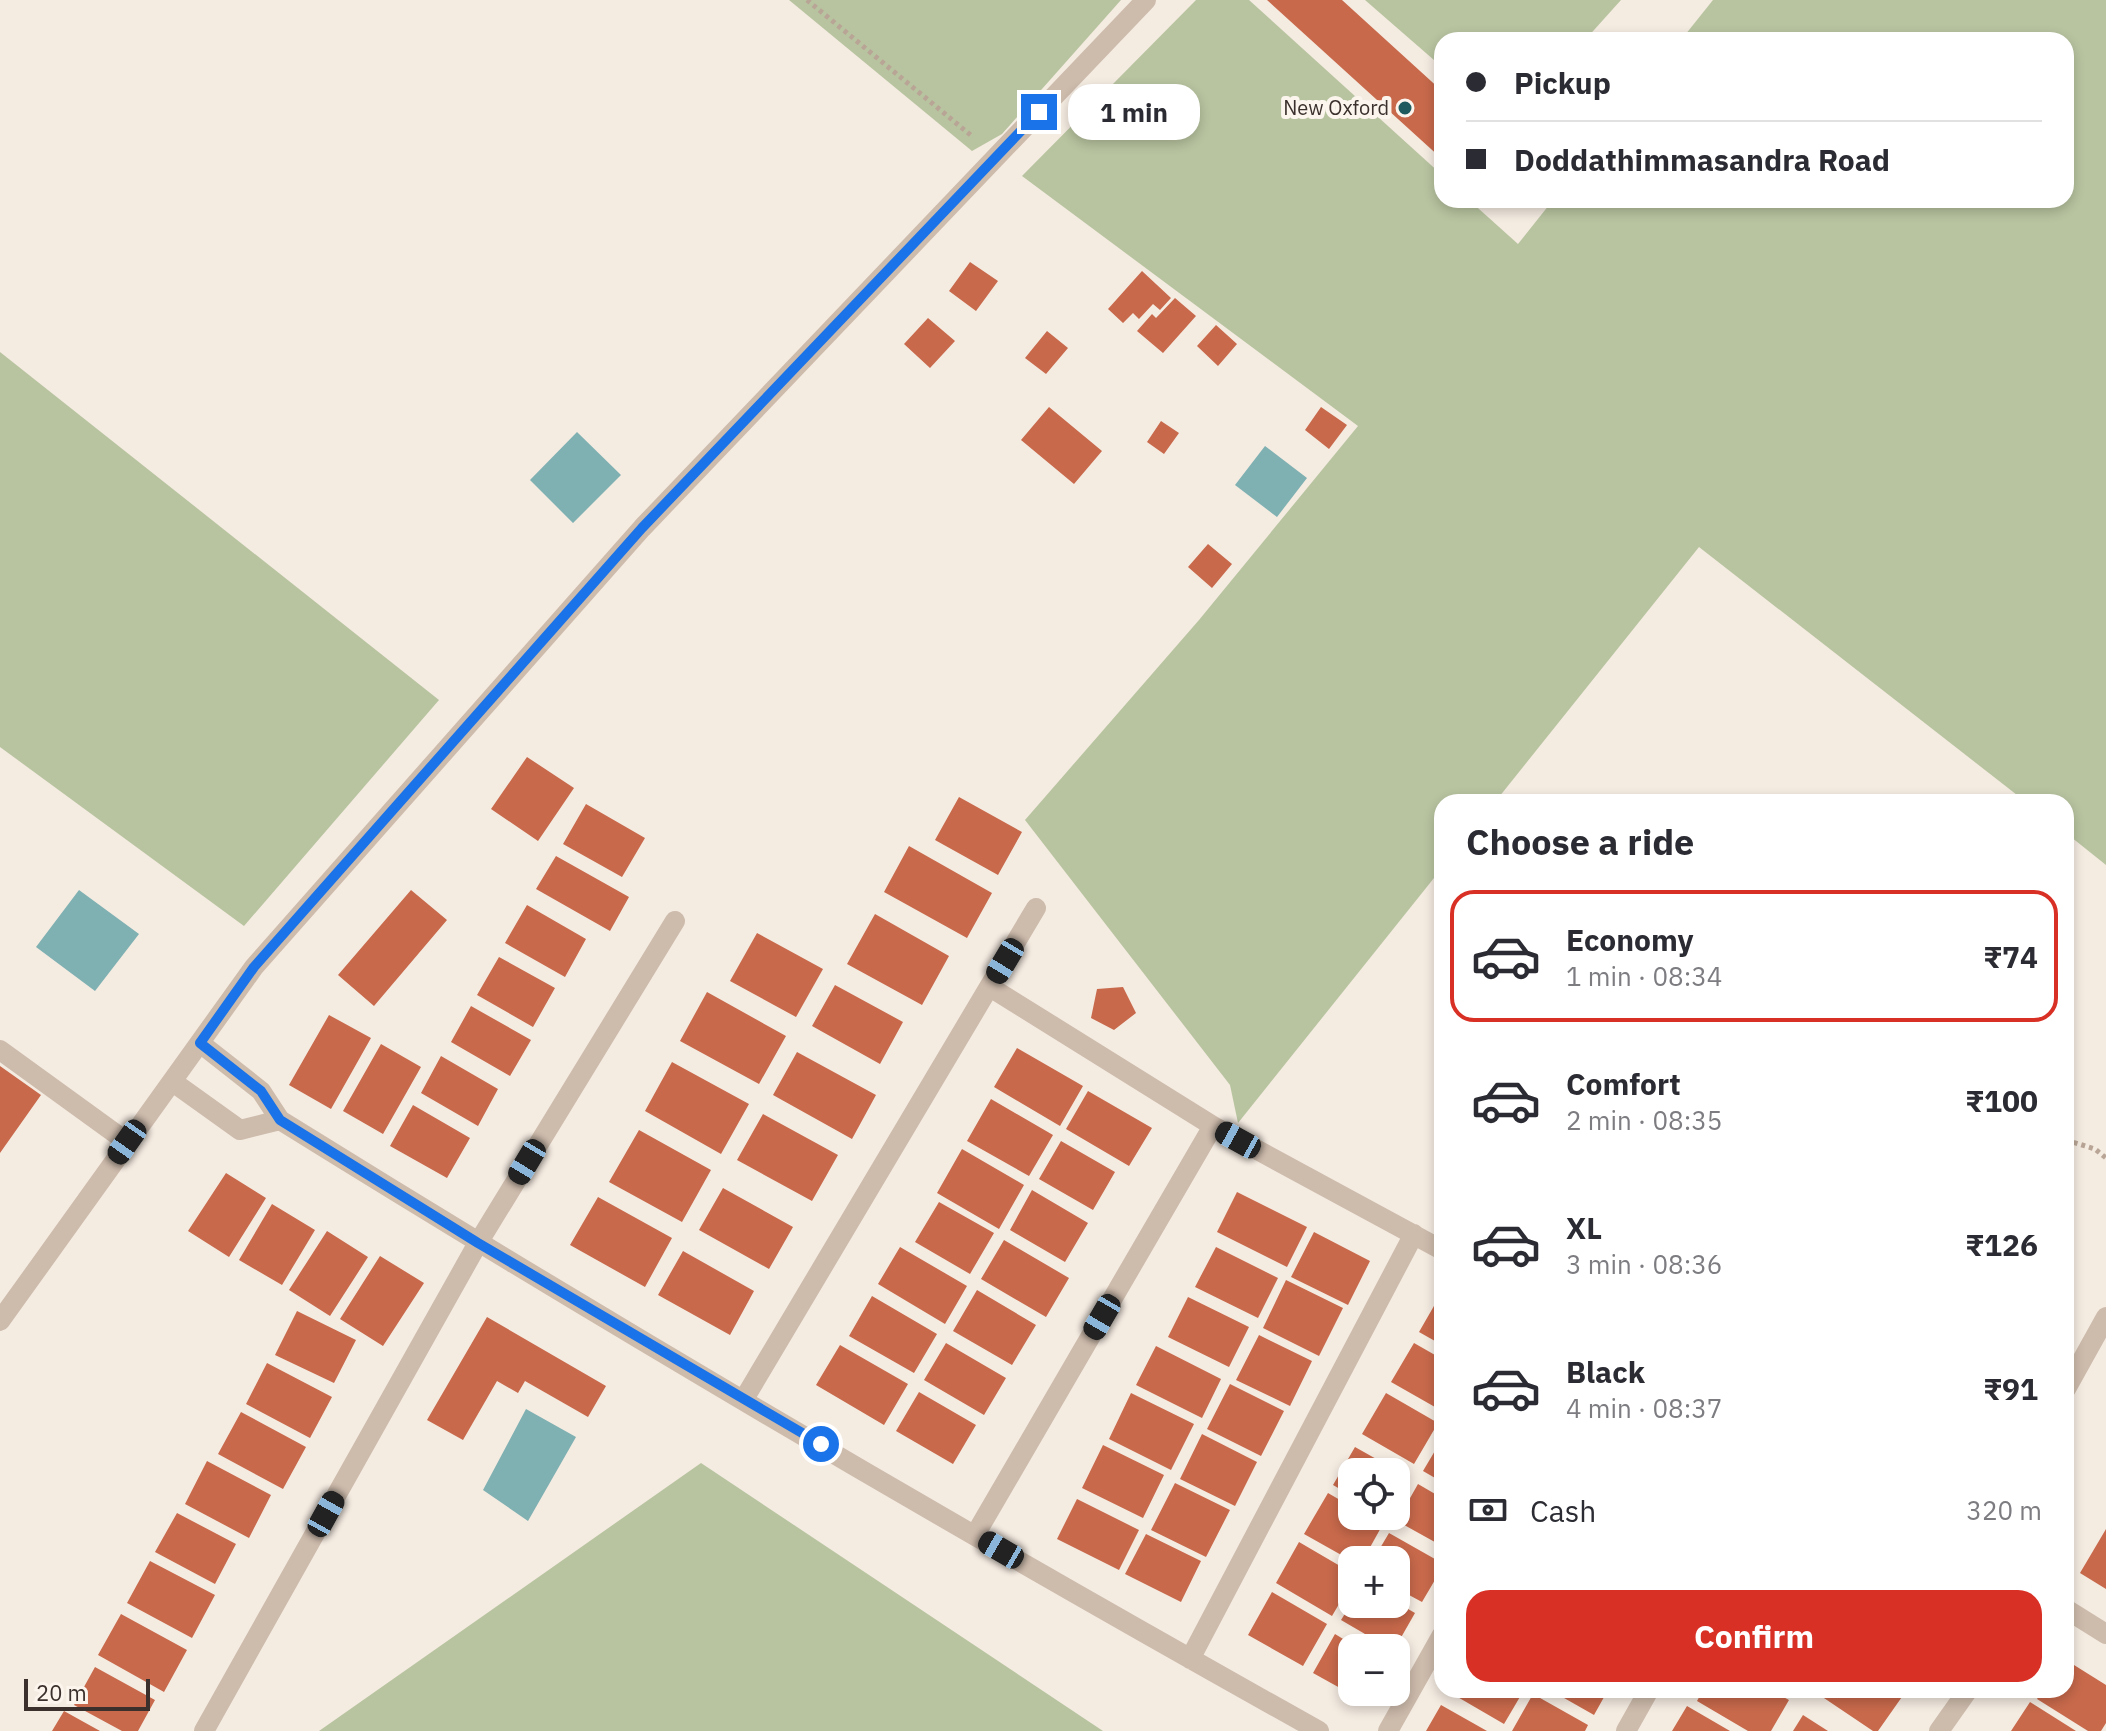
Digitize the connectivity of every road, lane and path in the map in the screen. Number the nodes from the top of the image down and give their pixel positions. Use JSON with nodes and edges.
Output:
{"nodes":[{"id":1,"x":807,"y":0,"type":"edge"},
{"id":2,"x":1146,"y":0,"type":"edge"},
{"id":3,"x":996,"y":157,"type":"junction"},
{"id":4,"x":1036,"y":908,"type":"dead end"},
{"id":5,"x":675,"y":921,"type":"dead end"},
{"id":6,"x":990,"y":987,"type":"junction"},
{"id":7,"x":200,"y":1043,"type":"junction"},
{"id":8,"x":0,"y":1050,"type":"edge"},
{"id":9,"x":173,"y":1082,"type":"junction"},
{"id":10,"x":280,"y":1120,"type":"junction"},
{"id":11,"x":1213,"y":1126,"type":"junction"},
{"id":12,"x":127,"y":1142,"type":"junction"},
{"id":13,"x":2074,"y":1142,"type":"edge"},
{"id":14,"x":2106,"y":1158,"type":"edge"},
{"id":15,"x":1414,"y":1234,"type":"junction"},
{"id":16,"x":478,"y":1243,"type":"junction"},
{"id":17,"x":1434,"y":1245,"type":"edge"},
{"id":18,"x":2106,"y":1317,"type":"edge"},
{"id":19,"x":0,"y":1321,"type":"edge"},
{"id":20,"x":2074,"y":1375,"type":"edge"},
{"id":21,"x":744,"y":1399,"type":"junction"},
{"id":22,"x":975,"y":1535,"type":"junction"},
{"id":23,"x":2074,"y":1614,"type":"edge"},
{"id":24,"x":2106,"y":1634,"type":"edge"},
{"id":25,"x":1434,"y":1649,"type":"edge"},
{"id":26,"x":1190,"y":1659,"type":"junction"},
{"id":27,"x":1645,"y":1698,"type":"edge"},
{"id":28,"x":1962,"y":1698,"type":"edge"},
{"id":29,"x":204,"y":1731,"type":"edge"},
{"id":30,"x":1319,"y":1731,"type":"edge"},
{"id":31,"x":1388,"y":1731,"type":"edge"},
{"id":32,"x":1626,"y":1731,"type":"edge"},
{"id":33,"x":1939,"y":1731,"type":"edge"}],
"edges":[{"from":1,"to":3,"type":"path"},
{"from":2,"to":3,"type":"street"},
{"from":3,"to":7,"type":"street"},
{"from":4,"to":6,"type":"street"},
{"from":5,"to":16,"type":"street"},
{"from":6,"to":11,"type":"street"},
{"from":6,"to":21,"type":"street"},
{"from":7,"to":9,"type":"street"},
{"from":7,"to":10,"type":"street"},
{"from":8,"to":12,"type":"street"},
{"from":9,"to":10,"type":"street"},
{"from":9,"to":12,"type":"street"},
{"from":10,"to":16,"type":"street"},
{"from":11,"to":15,"type":"street"},
{"from":11,"to":22,"type":"street"},
{"from":12,"to":19,"type":"street"},
{"from":13,"to":14,"type":"path"},
{"from":15,"to":17,"type":"street"},
{"from":15,"to":26,"type":"street"},
{"from":16,"to":21,"type":"street"},
{"from":16,"to":29,"type":"street"},
{"from":18,"to":20,"type":"street"},
{"from":21,"to":22,"type":"street"},
{"from":22,"to":26,"type":"street"},
{"from":23,"to":24,"type":"street"},
{"from":25,"to":31,"type":"street"},
{"from":26,"to":30,"type":"street"},
{"from":27,"to":32,"type":"street"},
{"from":28,"to":33,"type":"street"}]}
